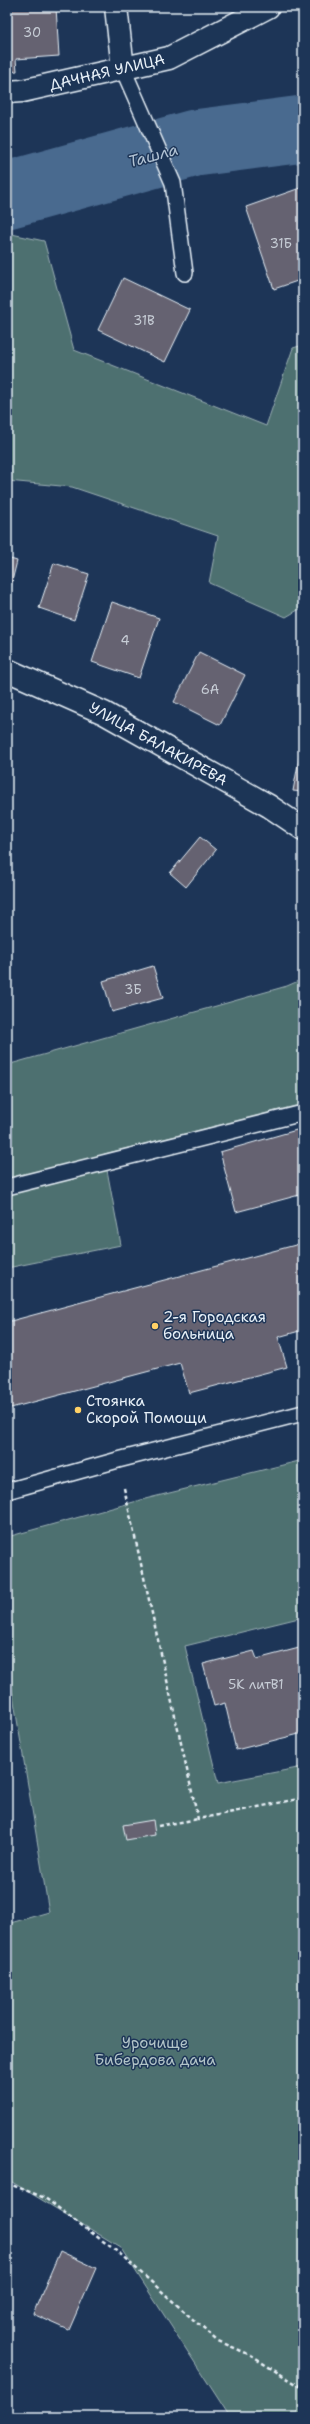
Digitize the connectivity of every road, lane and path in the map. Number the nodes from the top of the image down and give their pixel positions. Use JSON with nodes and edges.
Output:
{"nodes":[{"id":1,"x":116,"y":7,"type":"edge"},
{"id":2,"x":268,"y":7,"type":"edge"},
{"id":3,"x":123,"y":69,"type":"junction"},
{"id":4,"x":7,"y":92,"type":"edge"},
{"id":5,"x":185,"y":273,"type":"dead end"},
{"id":6,"x":7,"y":670,"type":"edge"},
{"id":7,"x":303,"y":829,"type":"edge"},
{"id":8,"x":303,"y":1113,"type":"edge"},
{"id":9,"x":7,"y":1187,"type":"edge"},
{"id":10,"x":303,"y":1413,"type":"edge"},
{"id":11,"x":118,"y":1460,"type":"junction"},
{"id":12,"x":7,"y":1491,"type":"edge"},
{"id":13,"x":303,"y":1798,"type":"edge"},
{"id":14,"x":198,"y":1819,"type":"junction"},
{"id":15,"x":158,"y":1826,"type":"dead end"},
{"id":16,"x":7,"y":2183,"type":"edge"},
{"id":17,"x":303,"y":2388,"type":"edge"}],
"edges":[{"from":1,"to":3,"type":"street"},
{"from":2,"to":3,"type":"street","name":"ДАЧНАЯ УЛИЦА"},
{"from":3,"to":4,"type":"street","name":"ДАЧНАЯ УЛИЦА"},
{"from":3,"to":5,"type":"lane"},
{"from":6,"to":7,"type":"street","name":"УЛИЦА БАЛАКИРЕВА"},
{"from":8,"to":9,"type":"lane"},
{"from":10,"to":11,"type":"lane"},
{"from":11,"to":12,"type":"lane"},
{"from":11,"to":14,"type":"path"},
{"from":13,"to":14,"type":"path"},
{"from":14,"to":15,"type":"path"},
{"from":16,"to":17,"type":"path"}]}
